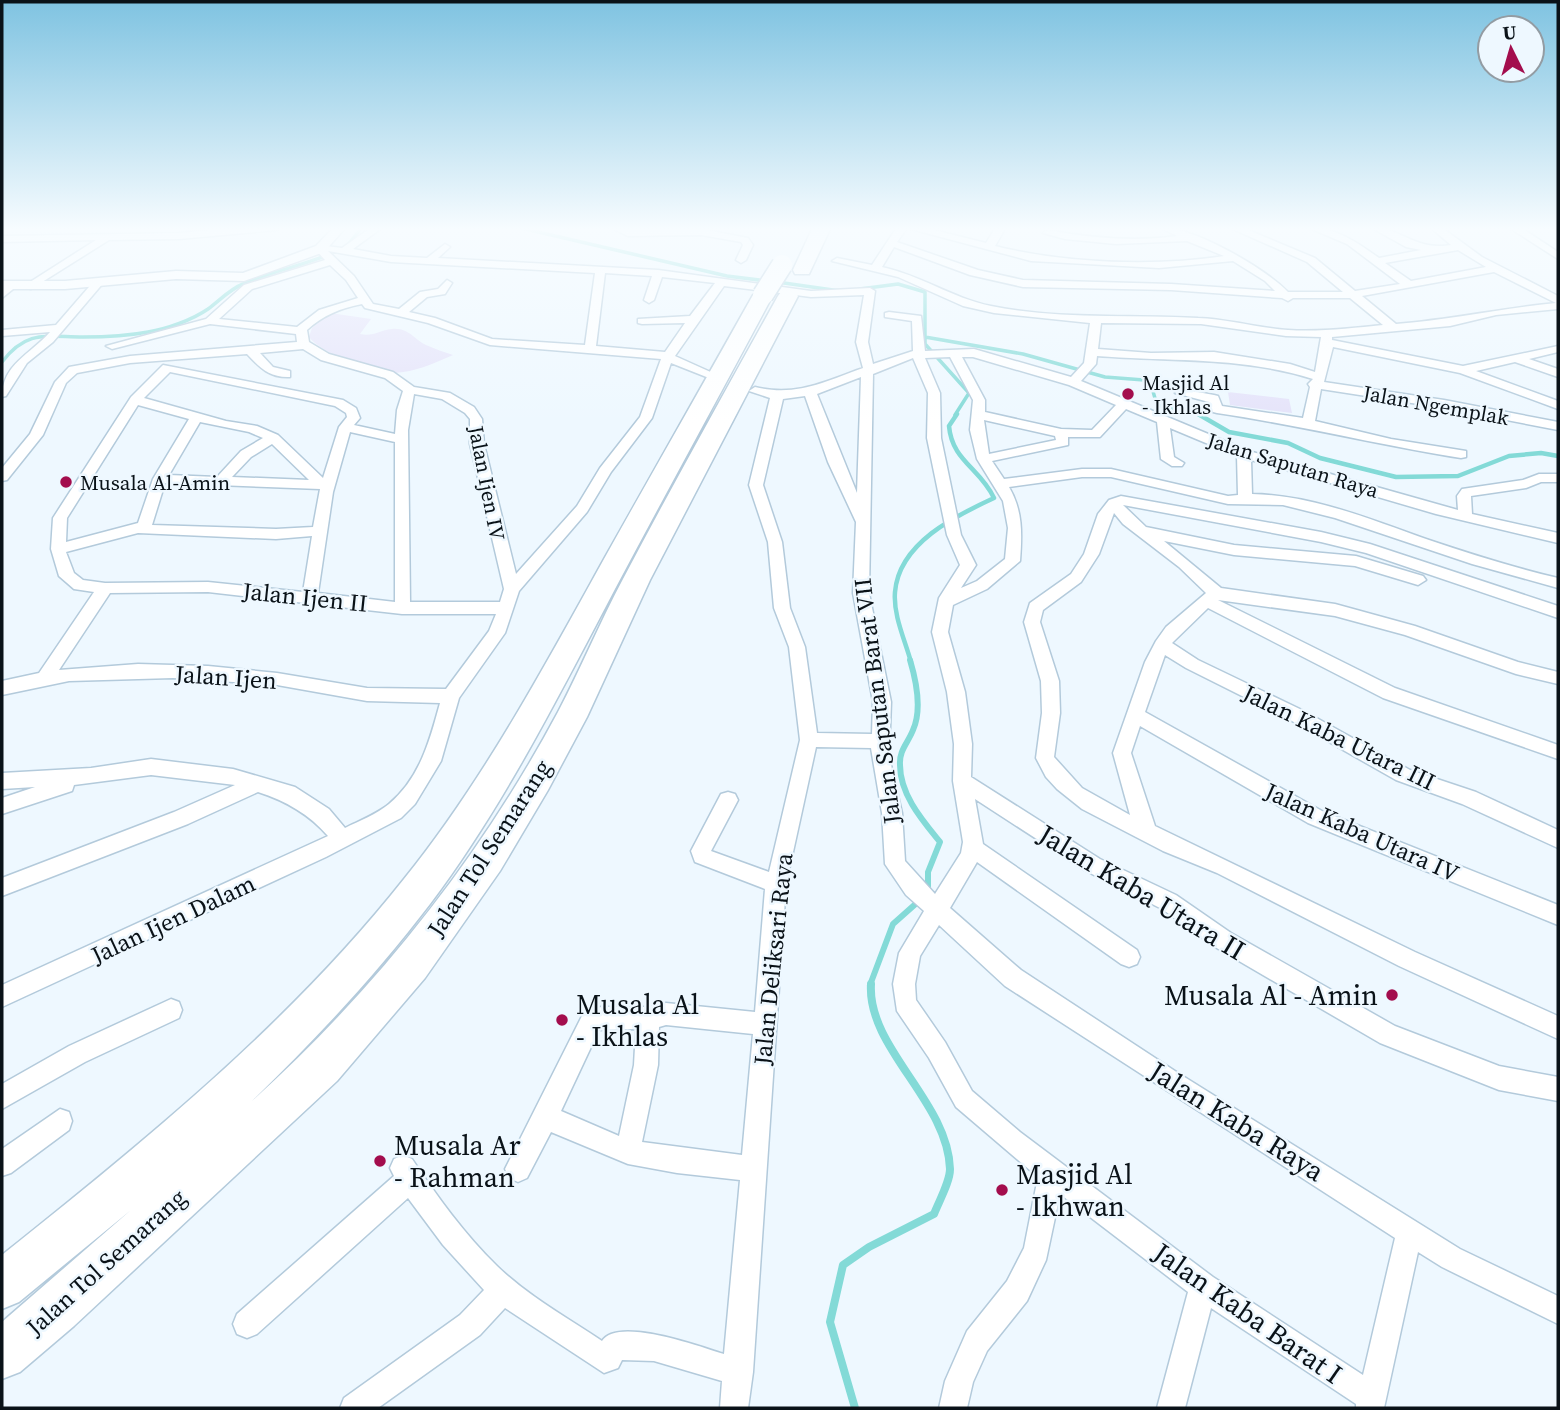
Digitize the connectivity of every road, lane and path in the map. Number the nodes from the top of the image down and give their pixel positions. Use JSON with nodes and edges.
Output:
{"nodes":[{"id":1,"x":90,"y":293,"type":"edge"},
{"id":2,"x":242,"y":293,"type":"edge"},
{"id":3,"x":359,"y":293,"type":"edge"},
{"id":4,"x":596,"y":293,"type":"edge"},
{"id":5,"x":651,"y":293,"type":"edge"},
{"id":6,"x":714,"y":293,"type":"edge"},
{"id":7,"x":778,"y":293,"type":"edge"},
{"id":8,"x":779,"y":293,"type":"edge"},
{"id":9,"x":801,"y":293,"type":"edge"},
{"id":10,"x":846,"y":293,"type":"edge"},
{"id":11,"x":870,"y":293,"type":"edge"},
{"id":12,"x":941,"y":293,"type":"edge"},
{"id":13,"x":1123,"y":293,"type":"edge"},
{"id":14,"x":1228,"y":293,"type":"edge"},
{"id":15,"x":1283,"y":293,"type":"edge"},
{"id":16,"x":1350,"y":293,"type":"edge"},
{"id":17,"x":1365,"y":293,"type":"edge"},
{"id":18,"x":1539,"y":293,"type":"edge"},
{"id":19,"x":1353,"y":295,"type":"junction"},
{"id":20,"x":1288,"y":298,"type":"junction"},
{"id":21,"x":365,"y":300,"type":"junction"},
{"id":22,"x":649,"y":300,"type":"dead end"},
{"id":23,"x":1558,"y":303,"type":"edge"},
{"id":24,"x":1132,"y":309,"type":"junction"},
{"id":25,"x":401,"y":313,"type":"junction"},
{"id":26,"x":889,"y":315,"type":"dead end"},
{"id":27,"x":423,"y":318,"type":"junction"},
{"id":28,"x":693,"y":319,"type":"junction"},
{"id":29,"x":1096,"y":320,"type":"junction"},
{"id":30,"x":210,"y":321,"type":"junction"},
{"id":31,"x":642,"y":321,"type":"dead end"},
{"id":32,"x":1391,"y":326,"type":"junction"},
{"id":33,"x":2,"y":333,"type":"edge"},
{"id":34,"x":55,"y":333,"type":"junction"},
{"id":35,"x":303,"y":338,"type":"junction"},
{"id":36,"x":1327,"y":338,"type":"junction"},
{"id":37,"x":112,"y":346,"type":"dead end"},
{"id":38,"x":590,"y":349,"type":"junction"},
{"id":39,"x":1558,"y":349,"type":"edge"},
{"id":40,"x":251,"y":351,"type":"junction"},
{"id":41,"x":1094,"y":352,"type":"junction"},
{"id":42,"x":924,"y":354,"type":"junction"},
{"id":43,"x":954,"y":354,"type":"junction"},
{"id":44,"x":670,"y":356,"type":"junction"},
{"id":45,"x":1518,"y":359,"type":"junction"},
{"id":46,"x":1463,"y":370,"type":"junction"},
{"id":47,"x":868,"y":372,"type":"junction"},
{"id":48,"x":1558,"y":373,"type":"edge"},
{"id":49,"x":286,"y":374,"type":"dead end"},
{"id":50,"x":709,"y":374,"type":"dead end"},
{"id":51,"x":1081,"y":374,"type":"junction"},
{"id":52,"x":1316,"y":381,"type":"junction"},
{"id":53,"x":410,"y":390,"type":"junction"},
{"id":54,"x":755,"y":391,"type":"dead end"},
{"id":55,"x":810,"y":392,"type":"junction"},
{"id":56,"x":2,"y":393,"type":"edge"},
{"id":57,"x":1181,"y":393,"type":"dead end"},
{"id":58,"x":777,"y":396,"type":"junction"},
{"id":59,"x":1125,"y":403,"type":"junction"},
{"id":60,"x":133,"y":404,"type":"junction"},
{"id":61,"x":1558,"y":405,"type":"edge"},
{"id":62,"x":198,"y":415,"type":"junction"},
{"id":63,"x":979,"y":415,"type":"junction"},
{"id":64,"x":1163,"y":420,"type":"junction"},
{"id":65,"x":1309,"y":423,"type":"junction"},
{"id":66,"x":1558,"y":426,"type":"edge"},
{"id":67,"x":345,"y":427,"type":"junction"},
{"id":68,"x":1061,"y":433,"type":"junction"},
{"id":69,"x":273,"y":438,"type":"junction"},
{"id":70,"x":401,"y":439,"type":"junction"},
{"id":71,"x":1244,"y":454,"type":"junction"},
{"id":72,"x":1461,"y":454,"type":"dead end"},
{"id":73,"x":984,"y":459,"type":"junction"},
{"id":74,"x":1177,"y":463,"type":"dead end"},
{"id":75,"x":2,"y":477,"type":"edge"},
{"id":76,"x":1558,"y":478,"type":"edge"},
{"id":77,"x":160,"y":479,"type":"junction"},
{"id":78,"x":222,"y":480,"type":"junction"},
{"id":79,"x":1002,"y":484,"type":"junction"},
{"id":80,"x":324,"y":485,"type":"junction"},
{"id":81,"x":1245,"y":497,"type":"junction"},
{"id":82,"x":1114,"y":506,"type":"junction"},
{"id":83,"x":1465,"y":517,"type":"junction"},
{"id":84,"x":863,"y":522,"type":"junction"},
{"id":85,"x":142,"y":527,"type":"junction"},
{"id":86,"x":318,"y":531,"type":"junction"},
{"id":87,"x":1142,"y":531,"type":"junction"},
{"id":88,"x":1558,"y":538,"type":"edge"},
{"id":89,"x":58,"y":549,"type":"junction"},
{"id":90,"x":1418,"y":580,"type":"dead end"},
{"id":91,"x":1558,"y":583,"type":"edge"},
{"id":92,"x":106,"y":588,"type":"junction"},
{"id":93,"x":512,"y":589,"type":"junction"},
{"id":94,"x":310,"y":596,"type":"junction"},
{"id":95,"x":1212,"y":597,"type":"junction"},
{"id":96,"x":946,"y":602,"type":"junction"},
{"id":97,"x":402,"y":608,"type":"junction"},
{"id":98,"x":504,"y":608,"type":"junction"},
{"id":99,"x":1558,"y":612,"type":"edge"},
{"id":100,"x":1162,"y":645,"type":"junction"},
{"id":101,"x":46,"y":676,"type":"junction"},
{"id":102,"x":1558,"y":678,"type":"edge"},
{"id":103,"x":2,"y":688,"type":"edge"},
{"id":104,"x":451,"y":696,"type":"junction"},
{"id":105,"x":1135,"y":715,"type":"junction"},
{"id":106,"x":809,"y":740,"type":"junction"},
{"id":107,"x":881,"y":741,"type":"junction"},
{"id":108,"x":1558,"y":752,"type":"edge"},
{"id":109,"x":91,"y":776,"type":"junction"},
{"id":110,"x":2,"y":781,"type":"edge"},
{"id":111,"x":962,"y":781,"type":"junction"},
{"id":112,"x":257,"y":784,"type":"junction"},
{"id":113,"x":728,"y":800,"type":"dead end"},
{"id":114,"x":2,"y":806,"type":"edge"},
{"id":115,"x":1147,"y":831,"type":"junction"},
{"id":116,"x":343,"y":839,"type":"junction"},
{"id":117,"x":1558,"y":839,"type":"edge"},
{"id":118,"x":973,"y":848,"type":"junction"},
{"id":119,"x":776,"y":884,"type":"junction"},
{"id":120,"x":2,"y":887,"type":"edge"},
{"id":121,"x":934,"y":909,"type":"junction"},
{"id":122,"x":1558,"y":915,"type":"edge"},
{"id":123,"x":1129,"y":957,"type":"dead end"},
{"id":124,"x":2,"y":996,"type":"edge"},
{"id":125,"x":171,"y":1010,"type":"dead end"},
{"id":126,"x":648,"y":1018,"type":"junction"},
{"id":127,"x":764,"y":1024,"type":"junction"},
{"id":128,"x":1558,"y":1028,"type":"edge"},
{"id":129,"x":1558,"y":1088,"type":"edge"},
{"id":130,"x":2,"y":1097,"type":"edge"},
{"id":131,"x":546,"y":1117,"type":"junction"},
{"id":132,"x":60,"y":1121,"type":"dead end"},
{"id":133,"x":628,"y":1152,"type":"junction"},
{"id":134,"x":2,"y":1164,"type":"edge"},
{"id":135,"x":518,"y":1169,"type":"dead end"},
{"id":136,"x":755,"y":1169,"type":"junction"},
{"id":137,"x":1052,"y":1171,"type":"junction"},
{"id":138,"x":1409,"y":1232,"type":"junction"},
{"id":139,"x":2,"y":1285,"type":"edge"},
{"id":140,"x":1203,"y":1287,"type":"junction"},
{"id":141,"x":505,"y":1288,"type":"junction"},
{"id":142,"x":1558,"y":1310,"type":"edge"},
{"id":143,"x":247,"y":1324,"type":"dead end"},
{"id":144,"x":2,"y":1354,"type":"edge"},
{"id":145,"x":739,"y":1372,"type":"junction"},
{"id":146,"x":1370,"y":1403,"type":"edge"},
{"id":147,"x":354,"y":1408,"type":"edge"},
{"id":148,"x":734,"y":1408,"type":"edge"},
{"id":149,"x":953,"y":1408,"type":"edge"},
{"id":150,"x":1171,"y":1408,"type":"edge"}],
"edges":[{"from":1,"to":34,"type":"street"},
{"from":2,"to":30,"type":"street"},
{"from":3,"to":21,"type":"street"},
{"from":4,"to":38,"type":"street"},
{"from":5,"to":22,"type":"street"},
{"from":6,"to":28,"type":"street"},
{"from":7,"to":139,"type":"highway","name":"Jalan Tol Semarang"},
{"from":8,"to":144,"type":"highway","name":"Jalan Tol Semarang"},
{"from":9,"to":10,"type":"street","name":"Jalan Saputan Barat VII"},
{"from":11,"to":47,"type":"street","name":"Jalan Saputan Barat VII"},
{"from":12,"to":29,"type":"street"},
{"from":13,"to":24,"type":"street"},
{"from":14,"to":20,"type":"street"},
{"from":15,"to":20,"type":"street"},
{"from":16,"to":19,"type":"street"},
{"from":17,"to":19,"type":"street"},
{"from":18,"to":23,"type":"street"},
{"from":19,"to":20,"type":"street"},
{"from":19,"to":32,"type":"street"},
{"from":21,"to":25,"type":"street"},
{"from":21,"to":35,"type":"street"},
{"from":23,"to":32,"type":"street"},
{"from":24,"to":29,"type":"street"},
{"from":24,"to":36,"type":"street"},
{"from":25,"to":27,"type":"street"},
{"from":25,"to":27,"type":"street"},
{"from":26,"to":42,"type":"street"},
{"from":27,"to":38,"type":"street"},
{"from":28,"to":31,"type":"street"},
{"from":28,"to":44,"type":"street"},
{"from":29,"to":41,"type":"street"},
{"from":30,"to":35,"type":"street"},
{"from":30,"to":37,"type":"street"},
{"from":32,"to":36,"type":"street"},
{"from":33,"to":34,"type":"street"},
{"from":34,"to":56,"type":"street"},
{"from":35,"to":40,"type":"street"},
{"from":35,"to":53,"type":"street","name":"Jalan Ijen IV"},
{"from":36,"to":46,"type":"street","name":"Jalan Ngemplak"},
{"from":36,"to":52,"type":"street"},
{"from":38,"to":44,"type":"street"},
{"from":39,"to":45,"type":"street","name":"Jalan Ngemplak"},
{"from":40,"to":49,"type":"street"},
{"from":40,"to":75,"type":"street"},
{"from":41,"to":51,"type":"street"},
{"from":41,"to":52,"type":"street","name":"Jalan Ngemplak"},
{"from":42,"to":43,"type":"street","name":"Jalan Saputan Raya"},
{"from":42,"to":47,"type":"street","name":"Jalan Saputan Raya"},
{"from":42,"to":96,"type":"street"},
{"from":43,"to":51,"type":"street","name":"Jalan Saputan Raya"},
{"from":43,"to":63,"type":"street"},
{"from":44,"to":50,"type":"street"},
{"from":44,"to":93,"type":"street"},
{"from":45,"to":46,"type":"street","name":"Jalan Ngemplak"},
{"from":45,"to":48,"type":"street"},
{"from":46,"to":61,"type":"street","name":"Jalan Ngemplak"},
{"from":47,"to":55,"type":"street","name":"Jalan Saputan Raya"},
{"from":47,"to":84,"type":"street","name":"Jalan Saputan Barat VII"},
{"from":51,"to":59,"type":"street","name":"Jalan Saputan Raya"},
{"from":52,"to":65,"type":"street"},
{"from":52,"to":66,"type":"street","name":"Jalan Ngemplak"},
{"from":53,"to":70,"type":"street"},
{"from":53,"to":93,"type":"street","name":"Jalan Ijen IV"},
{"from":54,"to":58,"type":"street"},
{"from":55,"to":58,"type":"street","name":"Jalan Saputan Raya"},
{"from":55,"to":84,"type":"street","name":"Jalan Saputan Barat VII"},
{"from":57,"to":65,"type":"street","name":"Jalan Ngemplak"},
{"from":58,"to":106,"type":"street","name":"Jalan Deliksari Raya"},
{"from":59,"to":64,"type":"street","name":"Jalan Saputan Raya"},
{"from":59,"to":68,"type":"street"},
{"from":60,"to":62,"type":"street"},
{"from":60,"to":67,"type":"street"},
{"from":60,"to":89,"type":"street"},
{"from":62,"to":69,"type":"street"},
{"from":62,"to":77,"type":"street"},
{"from":63,"to":68,"type":"street"},
{"from":63,"to":73,"type":"street"},
{"from":64,"to":71,"type":"street","name":"Jalan Saputan Raya"},
{"from":64,"to":74,"type":"street"},
{"from":65,"to":72,"type":"street","name":"Jalan Ngemplak"},
{"from":67,"to":70,"type":"street"},
{"from":67,"to":80,"type":"street"},
{"from":68,"to":73,"type":"street"},
{"from":69,"to":78,"type":"street"},
{"from":69,"to":80,"type":"street"},
{"from":70,"to":97,"type":"street"},
{"from":71,"to":81,"type":"street"},
{"from":71,"to":83,"type":"street","name":"Jalan Saputan Raya"},
{"from":73,"to":79,"type":"street"},
{"from":76,"to":83,"type":"street"},
{"from":77,"to":78,"type":"street"},
{"from":77,"to":85,"type":"street"},
{"from":78,"to":80,"type":"street"},
{"from":79,"to":81,"type":"street"},
{"from":79,"to":96,"type":"street"},
{"from":80,"to":86,"type":"street"},
{"from":81,"to":91,"type":"street"},
{"from":82,"to":87,"type":"street"},
{"from":82,"to":99,"type":"street"},
{"from":82,"to":115,"type":"street"},
{"from":83,"to":88,"type":"street","name":"Jalan Saputan Raya"},
{"from":84,"to":107,"type":"street","name":"Jalan Saputan Barat VII"},
{"from":85,"to":86,"type":"street"},
{"from":85,"to":89,"type":"street"},
{"from":86,"to":94,"type":"street"},
{"from":87,"to":90,"type":"street"},
{"from":87,"to":95,"type":"street"},
{"from":89,"to":92,"type":"street","name":"Jalan Ijen II"},
{"from":92,"to":94,"type":"street","name":"Jalan Ijen II"},
{"from":92,"to":101,"type":"street"},
{"from":93,"to":98,"type":"street"},
{"from":94,"to":97,"type":"street","name":"Jalan Ijen II"},
{"from":95,"to":100,"type":"street"},
{"from":95,"to":102,"type":"street"},
{"from":95,"to":108,"type":"street"},
{"from":96,"to":111,"type":"street"},
{"from":97,"to":98,"type":"street","name":"Jalan Ijen II"},
{"from":98,"to":104,"type":"street"},
{"from":100,"to":105,"type":"street"},
{"from":100,"to":117,"type":"street","name":"Jalan Kaba Utara III"},
{"from":101,"to":103,"type":"street","name":"Jalan Ijen"},
{"from":101,"to":104,"type":"street","name":"Jalan Ijen"},
{"from":104,"to":116,"type":"street"},
{"from":105,"to":115,"type":"street"},
{"from":105,"to":122,"type":"street","name":"Jalan Kaba Utara IV"},
{"from":106,"to":107,"type":"street"},
{"from":106,"to":119,"type":"street","name":"Jalan Deliksari Raya"},
{"from":107,"to":121,"type":"street","name":"Jalan Saputan Barat VII"},
{"from":109,"to":110,"type":"street"},
{"from":109,"to":112,"type":"street"},
{"from":109,"to":114,"type":"street"},
{"from":111,"to":118,"type":"street"},
{"from":111,"to":129,"type":"street","name":"Jalan Kaba Utara II"},
{"from":112,"to":116,"type":"street"},
{"from":112,"to":120,"type":"street"},
{"from":113,"to":119,"type":"street"},
{"from":115,"to":128,"type":"street"},
{"from":116,"to":124,"type":"street","name":"Jalan Ijen Dalam"},
{"from":118,"to":121,"type":"street","name":"Jalan Kaba Barat I"},
{"from":118,"to":123,"type":"street"},
{"from":119,"to":127,"type":"street","name":"Jalan Deliksari Raya"},
{"from":121,"to":137,"type":"street","name":"Jalan Kaba Barat I"},
{"from":121,"to":138,"type":"street","name":"Jalan Kaba Raya"},
{"from":125,"to":130,"type":"street"},
{"from":126,"to":127,"type":"street"},
{"from":126,"to":131,"type":"street"},
{"from":126,"to":133,"type":"street"},
{"from":127,"to":136,"type":"street","name":"Jalan Deliksari Raya"},
{"from":131,"to":133,"type":"street"},
{"from":131,"to":135,"type":"street"},
{"from":132,"to":134,"type":"street"},
{"from":133,"to":136,"type":"street"},
{"from":136,"to":145,"type":"street","name":"Jalan Deliksari Raya"},
{"from":137,"to":140,"type":"street","name":"Jalan Kaba Barat I"},
{"from":137,"to":149,"type":"street"},
{"from":138,"to":142,"type":"street","name":"Jalan Kaba Raya"},
{"from":138,"to":146,"type":"street"},
{"from":140,"to":146,"type":"street","name":"Jalan Kaba Barat I"},
{"from":140,"to":150,"type":"street"},
{"from":141,"to":143,"type":"street"},
{"from":141,"to":145,"type":"street"},
{"from":141,"to":147,"type":"street"},
{"from":145,"to":148,"type":"street","name":"Jalan Deliksari Raya"}]}
